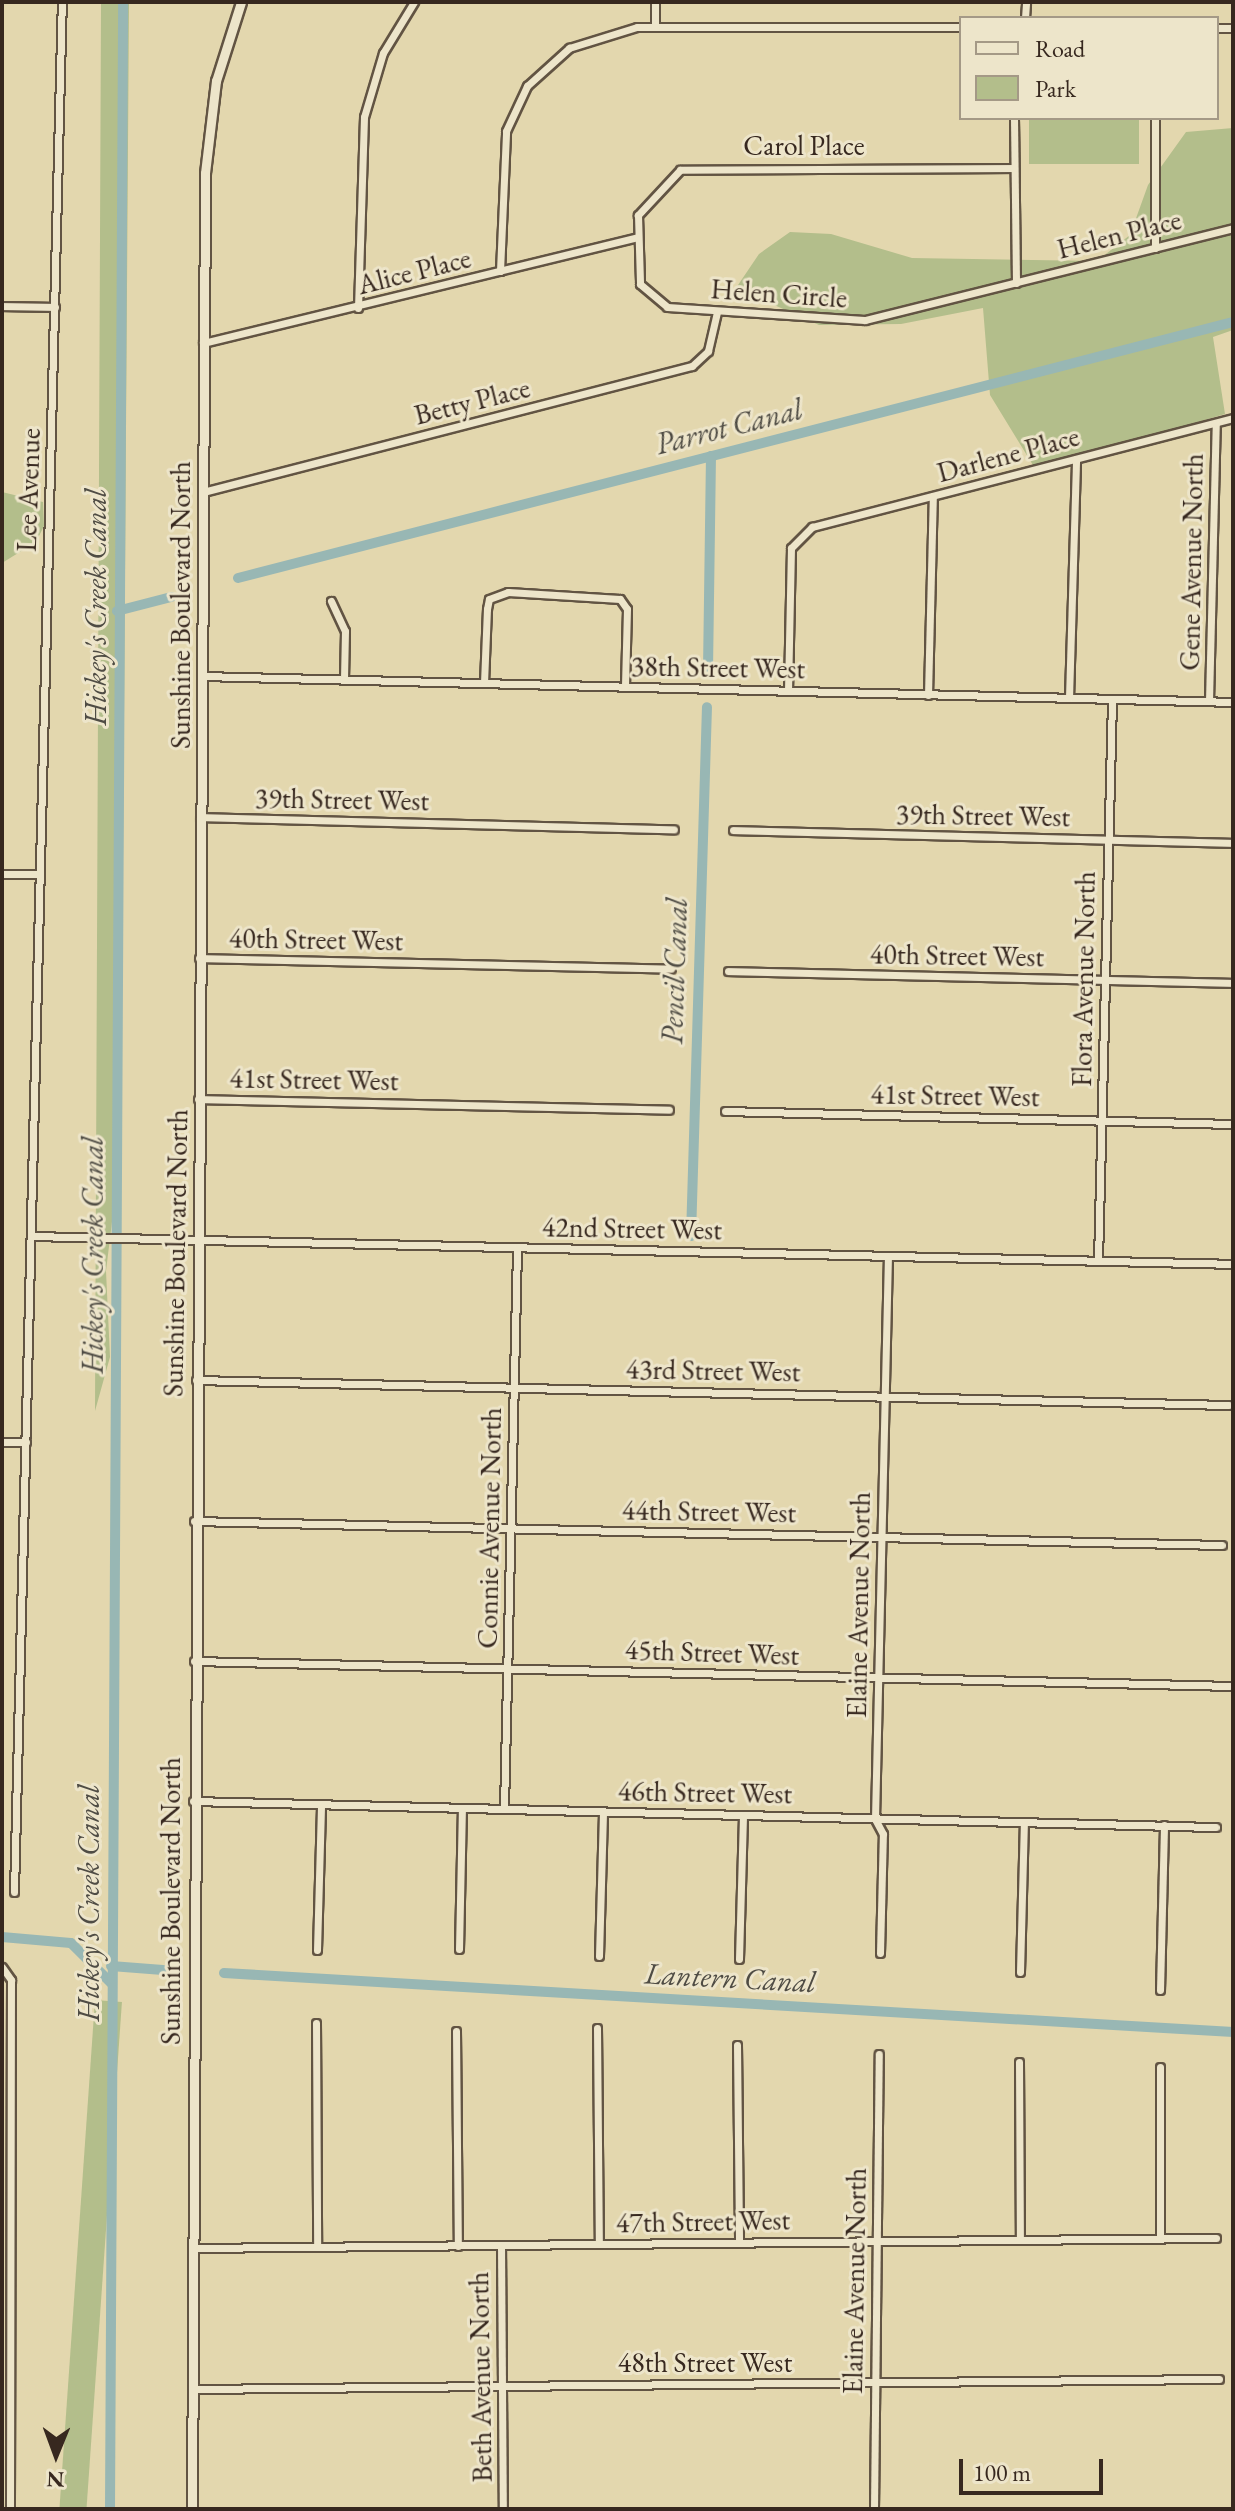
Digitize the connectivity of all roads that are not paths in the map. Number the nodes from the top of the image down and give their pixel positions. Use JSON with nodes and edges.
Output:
{"nodes":[{"id":1,"x":62,"y":2,"type":"edge"},
{"id":2,"x":241,"y":2,"type":"edge"},
{"id":3,"x":414,"y":2,"type":"edge"},
{"id":4,"x":655,"y":2,"type":"edge"},
{"id":5,"x":655,"y":27,"type":"junction"},
{"id":6,"x":959,"y":27,"type":"edge"},
{"id":7,"x":1014,"y":120,"type":"edge"},
{"id":8,"x":1155,"y":120,"type":"edge"},
{"id":9,"x":1014,"y":168,"type":"junction"},
{"id":10,"x":1233,"y":228,"type":"edge"},
{"id":11,"x":635,"y":238,"type":"junction"},
{"id":12,"x":1155,"y":248,"type":"junction"},
{"id":13,"x":500,"y":271,"type":"junction"},
{"id":14,"x":1016,"y":283,"type":"junction"},
{"id":15,"x":2,"y":306,"type":"edge"},
{"id":16,"x":55,"y":307,"type":"junction"},
{"id":17,"x":358,"y":308,"type":"junction"},
{"id":18,"x":717,"y":313,"type":"junction"},
{"id":19,"x":203,"y":343,"type":"junction"},
{"id":20,"x":1233,"y":418,"type":"edge"},
{"id":21,"x":1216,"y":424,"type":"junction"},
{"id":22,"x":1076,"y":459,"type":"junction"},
{"id":23,"x":203,"y":492,"type":"junction"},
{"id":24,"x":933,"y":496,"type":"junction"},
{"id":25,"x":331,"y":601,"type":"dead end"},
{"id":26,"x":201,"y":676,"type":"junction"},
{"id":27,"x":344,"y":680,"type":"junction"},
{"id":28,"x":484,"y":683,"type":"junction"},
{"id":29,"x":625,"y":687,"type":"junction"},
{"id":30,"x":788,"y":691,"type":"junction"},
{"id":31,"x":928,"y":695,"type":"junction"},
{"id":32,"x":1069,"y":698,"type":"junction"},
{"id":33,"x":1112,"y":699,"type":"junction"},
{"id":34,"x":1209,"y":701,"type":"junction"},
{"id":35,"x":1233,"y":702,"type":"edge"},
{"id":36,"x":200,"y":817,"type":"junction"},
{"id":37,"x":674,"y":829,"type":"dead end"},
{"id":38,"x":733,"y":830,"type":"dead end"},
{"id":39,"x":1108,"y":840,"type":"junction"},
{"id":40,"x":1233,"y":843,"type":"edge"},
{"id":41,"x":2,"y":874,"type":"edge"},
{"id":42,"x":40,"y":874,"type":"junction"},
{"id":43,"x":199,"y":958,"type":"junction"},
{"id":44,"x":671,"y":969,"type":"dead end"},
{"id":45,"x":728,"y":971,"type":"dead end"},
{"id":46,"x":1105,"y":980,"type":"junction"},
{"id":47,"x":1233,"y":983,"type":"edge"},
{"id":48,"x":198,"y":1099,"type":"junction"},
{"id":49,"x":669,"y":1110,"type":"dead end"},
{"id":50,"x":725,"y":1111,"type":"dead end"},
{"id":51,"x":1102,"y":1121,"type":"junction"},
{"id":52,"x":1233,"y":1124,"type":"edge"},
{"id":53,"x":31,"y":1236,"type":"junction"},
{"id":54,"x":197,"y":1239,"type":"junction"},
{"id":55,"x":517,"y":1247,"type":"junction"},
{"id":56,"x":888,"y":1256,"type":"junction"},
{"id":57,"x":1098,"y":1261,"type":"junction"},
{"id":58,"x":1233,"y":1264,"type":"edge"},
{"id":59,"x":196,"y":1380,"type":"junction"},
{"id":60,"x":514,"y":1388,"type":"junction"},
{"id":61,"x":885,"y":1396,"type":"junction"},
{"id":62,"x":1229,"y":1405,"type":"dead end"},
{"id":63,"x":2,"y":1442,"type":"edge"},
{"id":64,"x":26,"y":1442,"type":"junction"},
{"id":65,"x":194,"y":1521,"type":"junction"},
{"id":66,"x":511,"y":1528,"type":"junction"},
{"id":67,"x":882,"y":1537,"type":"junction"},
{"id":68,"x":1222,"y":1545,"type":"dead end"},
{"id":69,"x":194,"y":1661,"type":"junction"},
{"id":70,"x":508,"y":1668,"type":"junction"},
{"id":71,"x":879,"y":1678,"type":"junction"},
{"id":72,"x":1230,"y":1686,"type":"dead end"},
{"id":73,"x":193,"y":1801,"type":"junction"},
{"id":74,"x":321,"y":1805,"type":"junction"},
{"id":75,"x":462,"y":1808,"type":"junction"},
{"id":76,"x":504,"y":1809,"type":"junction"},
{"id":77,"x":603,"y":1811,"type":"junction"},
{"id":78,"x":743,"y":1815,"type":"junction"},
{"id":79,"x":875,"y":1819,"type":"junction"},
{"id":80,"x":1024,"y":1822,"type":"junction"},
{"id":81,"x":1164,"y":1825,"type":"junction"},
{"id":82,"x":1216,"y":1827,"type":"dead end"},
{"id":83,"x":14,"y":1892,"type":"dead end"},
{"id":84,"x":459,"y":1949,"type":"dead end"},
{"id":85,"x":317,"y":1950,"type":"dead end"},
{"id":86,"x":880,"y":1953,"type":"dead end"},
{"id":87,"x":599,"y":1956,"type":"dead end"},
{"id":88,"x":739,"y":1959,"type":"dead end"},
{"id":89,"x":5,"y":1968,"type":"edge"},
{"id":90,"x":1020,"y":1972,"type":"dead end"},
{"id":91,"x":1160,"y":1990,"type":"dead end"},
{"id":92,"x":316,"y":2023,"type":"dead end"},
{"id":93,"x":597,"y":2028,"type":"dead end"},
{"id":94,"x":456,"y":2031,"type":"dead end"},
{"id":95,"x":737,"y":2045,"type":"dead end"},
{"id":96,"x":879,"y":2054,"type":"dead end"},
{"id":97,"x":1019,"y":2062,"type":"dead end"},
{"id":98,"x":1160,"y":2067,"type":"dead end"},
{"id":99,"x":1216,"y":2238,"type":"dead end"},
{"id":100,"x":1160,"y":2239,"type":"junction"},
{"id":101,"x":1020,"y":2240,"type":"junction"},
{"id":102,"x":871,"y":2242,"type":"junction"},
{"id":103,"x":739,"y":2243,"type":"junction"},
{"id":104,"x":599,"y":2244,"type":"junction"},
{"id":105,"x":501,"y":2245,"type":"junction"},
{"id":106,"x":458,"y":2246,"type":"junction"},
{"id":107,"x":317,"y":2247,"type":"junction"},
{"id":108,"x":192,"y":2248,"type":"junction"},
{"id":109,"x":1219,"y":2379,"type":"dead end"},
{"id":110,"x":873,"y":2382,"type":"junction"},
{"id":111,"x":502,"y":2385,"type":"junction"},
{"id":112,"x":192,"y":2389,"type":"junction"},
{"id":113,"x":10,"y":2509,"type":"edge"},
{"id":114,"x":192,"y":2509,"type":"edge"},
{"id":115,"x":503,"y":2509,"type":"edge"},
{"id":116,"x":874,"y":2509,"type":"edge"}],
"edges":[{"from":1,"to":16,"type":"street","name":"Lee Avenue"},
{"from":2,"to":19,"type":"street","name":"Sunshine Boulevard North"},
{"from":3,"to":17,"type":"street"},
{"from":4,"to":5,"type":"street"},
{"from":5,"to":6,"type":"street"},
{"from":5,"to":13,"type":"street"},
{"from":7,"to":9,"type":"street"},
{"from":8,"to":12,"type":"street"},
{"from":9,"to":11,"type":"street","name":"Carol Place"},
{"from":9,"to":14,"type":"street"},
{"from":10,"to":12,"type":"street","name":"Helen Place"},
{"from":11,"to":13,"type":"street","name":"Alice Place"},
{"from":11,"to":18,"type":"street","name":"Helen Circle"},
{"from":12,"to":14,"type":"street","name":"Helen Place"},
{"from":13,"to":17,"type":"street","name":"Alice Place"},
{"from":14,"to":18,"type":"street","name":"Helen Circle"},
{"from":15,"to":16,"type":"street"},
{"from":16,"to":42,"type":"street","name":"Lee Avenue"},
{"from":17,"to":19,"type":"street","name":"Alice Place"},
{"from":18,"to":23,"type":"street","name":"Betty Place"},
{"from":19,"to":23,"type":"street","name":"Sunshine Boulevard North"},
{"from":20,"to":21,"type":"street","name":"Darlene Place"},
{"from":21,"to":22,"type":"street","name":"Darlene Place"},
{"from":21,"to":34,"type":"street","name":"Gene Avenue North"},
{"from":22,"to":24,"type":"street","name":"Darlene Place"},
{"from":22,"to":32,"type":"street"},
{"from":23,"to":26,"type":"street","name":"Sunshine Boulevard North"},
{"from":24,"to":30,"type":"street","name":"Darlene Place"},
{"from":24,"to":31,"type":"street"},
{"from":25,"to":27,"type":"street"},
{"from":26,"to":27,"type":"street","name":"38th Street West"},
{"from":26,"to":36,"type":"street","name":"Sunshine Boulevard North"},
{"from":27,"to":28,"type":"street","name":"38th Street West"},
{"from":28,"to":29,"type":"street","name":"38th Street West"},
{"from":28,"to":29,"type":"street"},
{"from":29,"to":30,"type":"street","name":"38th Street West"},
{"from":30,"to":31,"type":"street","name":"38th Street West"},
{"from":31,"to":32,"type":"street","name":"38th Street West"},
{"from":32,"to":33,"type":"street","name":"38th Street West"},
{"from":33,"to":34,"type":"street","name":"38th Street West"},
{"from":33,"to":39,"type":"street","name":"Flora Avenue North"},
{"from":34,"to":35,"type":"street","name":"38th Street West"},
{"from":36,"to":37,"type":"street","name":"39th Street West"},
{"from":36,"to":43,"type":"street","name":"Sunshine Boulevard North"},
{"from":38,"to":39,"type":"street","name":"39th Street West"},
{"from":39,"to":40,"type":"street","name":"39th Street West"},
{"from":39,"to":46,"type":"street","name":"Flora Avenue North"},
{"from":41,"to":42,"type":"street"},
{"from":42,"to":53,"type":"street","name":"Lee Avenue"},
{"from":43,"to":44,"type":"street","name":"40th Street West"},
{"from":43,"to":48,"type":"street","name":"Sunshine Boulevard North"},
{"from":45,"to":46,"type":"street","name":"40th Street West"},
{"from":46,"to":47,"type":"street","name":"40th Street West"},
{"from":46,"to":51,"type":"street","name":"Flora Avenue North"},
{"from":48,"to":49,"type":"street","name":"41st Street West"},
{"from":48,"to":54,"type":"street","name":"Sunshine Boulevard North"},
{"from":50,"to":51,"type":"street","name":"41st Street West"},
{"from":51,"to":52,"type":"street","name":"41st Street West"},
{"from":51,"to":57,"type":"street","name":"Flora Avenue North"},
{"from":53,"to":54,"type":"street","name":"42nd Street West"},
{"from":53,"to":64,"type":"street","name":"Lee Avenue"},
{"from":54,"to":55,"type":"street","name":"42nd Street West"},
{"from":54,"to":59,"type":"street","name":"Sunshine Boulevard North"},
{"from":55,"to":56,"type":"street","name":"42nd Street West"},
{"from":55,"to":60,"type":"street","name":"Connie Avenue North"},
{"from":56,"to":57,"type":"street","name":"42nd Street West"},
{"from":56,"to":61,"type":"street","name":"Elaine Avenue North"},
{"from":57,"to":58,"type":"street","name":"42nd Street West"},
{"from":59,"to":60,"type":"street","name":"43rd Street West"},
{"from":59,"to":65,"type":"street","name":"Sunshine Boulevard North"},
{"from":60,"to":61,"type":"street","name":"43rd Street West"},
{"from":60,"to":66,"type":"street","name":"Connie Avenue North"},
{"from":61,"to":62,"type":"street","name":"43rd Street West"},
{"from":61,"to":67,"type":"street","name":"Elaine Avenue North"},
{"from":63,"to":64,"type":"street"},
{"from":64,"to":83,"type":"street","name":"Lee Avenue"},
{"from":65,"to":66,"type":"street","name":"44th Street West"},
{"from":65,"to":69,"type":"street","name":"Sunshine Boulevard North"},
{"from":66,"to":67,"type":"street","name":"44th Street West"},
{"from":66,"to":70,"type":"street","name":"Connie Avenue North"},
{"from":67,"to":68,"type":"street","name":"44th Street West"},
{"from":67,"to":71,"type":"street","name":"Elaine Avenue North"},
{"from":69,"to":70,"type":"street","name":"45th Street West"},
{"from":69,"to":73,"type":"street","name":"Sunshine Boulevard North"},
{"from":70,"to":71,"type":"street","name":"45th Street West"},
{"from":70,"to":76,"type":"street","name":"Connie Avenue North"},
{"from":71,"to":72,"type":"street","name":"45th Street West"},
{"from":71,"to":79,"type":"street","name":"Elaine Avenue North"},
{"from":73,"to":74,"type":"street","name":"46th Street West"},
{"from":73,"to":108,"type":"street","name":"Sunshine Boulevard North"},
{"from":74,"to":75,"type":"street","name":"46th Street West"},
{"from":74,"to":85,"type":"street"},
{"from":75,"to":76,"type":"street","name":"46th Street West"},
{"from":75,"to":84,"type":"street"},
{"from":76,"to":77,"type":"street","name":"46th Street West"},
{"from":77,"to":78,"type":"street","name":"46th Street West"},
{"from":77,"to":87,"type":"street"},
{"from":78,"to":79,"type":"street","name":"46th Street West"},
{"from":78,"to":88,"type":"street"},
{"from":79,"to":80,"type":"street","name":"46th Street West"},
{"from":79,"to":86,"type":"street","name":"Elaine Avenue North"},
{"from":80,"to":81,"type":"street","name":"46th Street West"},
{"from":80,"to":90,"type":"street"},
{"from":81,"to":82,"type":"street","name":"46th Street West"},
{"from":81,"to":91,"type":"street"},
{"from":89,"to":113,"type":"street"},
{"from":92,"to":107,"type":"street"},
{"from":93,"to":104,"type":"street"},
{"from":94,"to":106,"type":"street","name":"Beth Avenue North"},
{"from":95,"to":103,"type":"street"},
{"from":96,"to":102,"type":"street","name":"Elaine Avenue North"},
{"from":97,"to":101,"type":"street"},
{"from":98,"to":100,"type":"street"},
{"from":99,"to":100,"type":"street","name":"47th Street West"},
{"from":100,"to":101,"type":"street","name":"47th Street West"},
{"from":101,"to":102,"type":"street","name":"47th Street West"},
{"from":102,"to":103,"type":"street","name":"47th Street West"},
{"from":102,"to":110,"type":"street","name":"Elaine Avenue North"},
{"from":103,"to":104,"type":"street","name":"47th Street West"},
{"from":104,"to":105,"type":"street","name":"47th Street West"},
{"from":105,"to":106,"type":"street","name":"47th Street West"},
{"from":105,"to":111,"type":"street","name":"Beth Avenue North"},
{"from":106,"to":107,"type":"street","name":"47th Street West"},
{"from":107,"to":108,"type":"street","name":"47th Street West"},
{"from":108,"to":112,"type":"street","name":"Sunshine Boulevard North"},
{"from":109,"to":110,"type":"street","name":"48th Street West"},
{"from":110,"to":111,"type":"street","name":"48th Street West"},
{"from":110,"to":116,"type":"street","name":"Elaine Avenue North"},
{"from":111,"to":112,"type":"street","name":"48th Street West"},
{"from":111,"to":115,"type":"street","name":"Beth Avenue North"},
{"from":112,"to":114,"type":"street","name":"Sunshine Boulevard North"}]}
